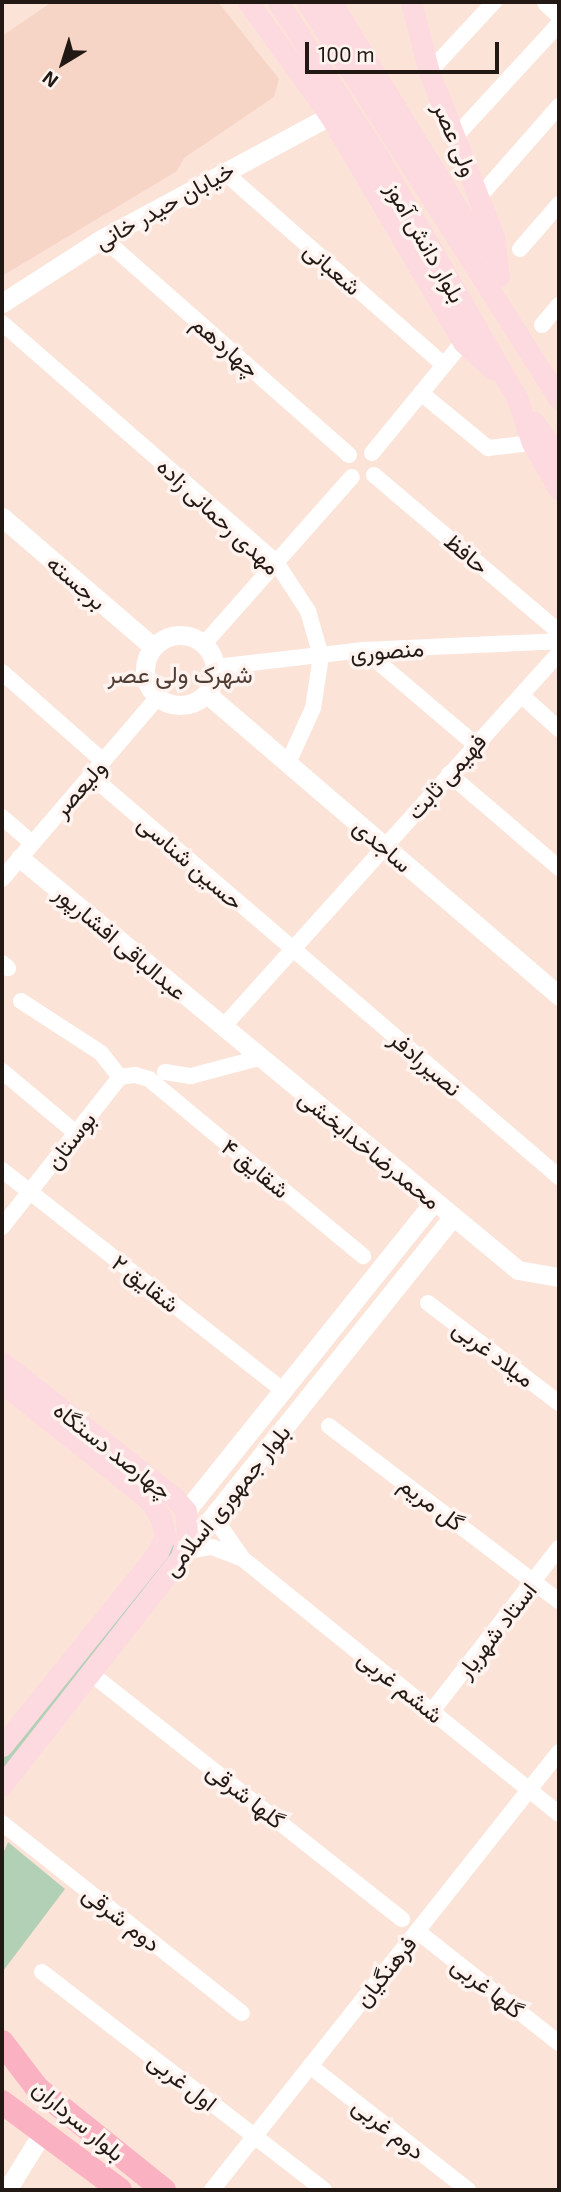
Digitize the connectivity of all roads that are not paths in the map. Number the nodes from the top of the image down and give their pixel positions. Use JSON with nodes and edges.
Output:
{"nodes":[{"id":1,"x":248,"y":2,"type":"edge"},
{"id":2,"x":278,"y":2,"type":"edge"},
{"id":3,"x":307,"y":2,"type":"edge"},
{"id":4,"x":331,"y":2,"type":"edge"},
{"id":5,"x":411,"y":2,"type":"edge"},
{"id":6,"x":494,"y":2,"type":"edge"},
{"id":7,"x":546,"y":2,"type":"edge"},
{"id":8,"x":559,"y":14,"type":"edge"},
{"id":9,"x":559,"y":24,"type":"edge"},
{"id":10,"x":429,"y":72,"type":"junction"},
{"id":11,"x":559,"y":106,"type":"edge"},
{"id":12,"x":330,"y":117,"type":"junction"},
{"id":13,"x":454,"y":138,"type":"junction"},
{"id":14,"x":223,"y":171,"type":"junction"},
{"id":15,"x":481,"y":196,"type":"junction"},
{"id":16,"x":559,"y":204,"type":"edge"},
{"id":17,"x":103,"y":238,"type":"junction"},
{"id":18,"x":520,"y":249,"type":"dead end"},
{"id":19,"x":499,"y":276,"type":"junction"},
{"id":20,"x":2,"y":303,"type":"edge"},
{"id":21,"x":559,"y":305,"type":"edge"},
{"id":22,"x":2,"y":323,"type":"edge"},
{"id":23,"x":542,"y":325,"type":"dead end"},
{"id":24,"x":463,"y":342,"type":"junction"},
{"id":25,"x":534,"y":360,"type":"junction"},
{"id":26,"x":443,"y":365,"type":"junction"},
{"id":27,"x":512,"y":390,"type":"junction"},
{"id":28,"x":421,"y":393,"type":"junction"},
{"id":29,"x":559,"y":399,"type":"edge"},
{"id":30,"x":532,"y":443,"type":"junction"},
{"id":31,"x":372,"y":453,"type":"junction"},
{"id":32,"x":349,"y":455,"type":"junction"},
{"id":33,"x":559,"y":458,"type":"edge"},
{"id":34,"x":374,"y":475,"type":"junction"},
{"id":35,"x":352,"y":477,"type":"junction"},
{"id":36,"x":559,"y":490,"type":"edge"},
{"id":37,"x":2,"y":517,"type":"edge"},
{"id":38,"x":276,"y":562,"type":"junction"},
{"id":39,"x":559,"y":632,"type":"edge"},
{"id":40,"x":559,"y":641,"type":"edge"},
{"id":41,"x":204,"y":644,"type":"junction"},
{"id":42,"x":153,"y":647,"type":"junction"},
{"id":43,"x":364,"y":650,"type":"junction"},
{"id":44,"x":559,"y":653,"type":"edge"},
{"id":45,"x":321,"y":656,"type":"junction"},
{"id":46,"x":216,"y":667,"type":"junction"},
{"id":47,"x":2,"y":672,"type":"edge"},
{"id":48,"x":207,"y":694,"type":"junction"},
{"id":49,"x":521,"y":695,"type":"junction"},
{"id":50,"x":157,"y":698,"type":"junction"},
{"id":51,"x":559,"y":729,"type":"edge"},
{"id":52,"x":475,"y":744,"type":"junction"},
{"id":53,"x":103,"y":761,"type":"junction"},
{"id":54,"x":288,"y":763,"type":"junction"},
{"id":55,"x":449,"y":774,"type":"junction"},
{"id":56,"x":90,"y":775,"type":"junction"},
{"id":57,"x":2,"y":817,"type":"edge"},
{"id":58,"x":384,"y":846,"type":"junction"},
{"id":59,"x":26,"y":850,"type":"junction"},
{"id":60,"x":559,"y":869,"type":"edge"},
{"id":61,"x":2,"y":879,"type":"edge"},
{"id":62,"x":292,"y":949,"type":"junction"},
{"id":63,"x":559,"y":996,"type":"edge"},
{"id":64,"x":21,"y":1001,"type":"dead end"},
{"id":65,"x":223,"y":1027,"type":"junction"},
{"id":66,"x":259,"y":1058,"type":"junction"},
{"id":67,"x":2,"y":1071,"type":"edge"},
{"id":68,"x":165,"y":1072,"type":"dead end"},
{"id":69,"x":120,"y":1077,"type":"junction"},
{"id":70,"x":76,"y":1133,"type":"junction"},
{"id":71,"x":2,"y":1170,"type":"edge"},
{"id":72,"x":559,"y":1177,"type":"edge"},
{"id":73,"x":29,"y":1192,"type":"junction"},
{"id":74,"x":434,"y":1201,"type":"junction"},
{"id":75,"x":453,"y":1217,"type":"junction"},
{"id":76,"x":2,"y":1227,"type":"edge"},
{"id":77,"x":363,"y":1256,"type":"dead end"},
{"id":78,"x":559,"y":1277,"type":"edge"},
{"id":79,"x":428,"y":1303,"type":"dead end"},
{"id":80,"x":2,"y":1362,"type":"edge"},
{"id":81,"x":2,"y":1383,"type":"edge"},
{"id":82,"x":283,"y":1390,"type":"junction"},
{"id":83,"x":559,"y":1403,"type":"edge"},
{"id":84,"x":329,"y":1426,"type":"dead end"},
{"id":85,"x":220,"y":1508,"type":"junction"},
{"id":86,"x":186,"y":1511,"type":"junction"},
{"id":87,"x":165,"y":1535,"type":"joint"},
{"id":88,"x":559,"y":1548,"type":"edge"},
{"id":89,"x":183,"y":1554,"type":"junction"},
{"id":90,"x":243,"y":1559,"type":"junction"},
{"id":91,"x":534,"y":1580,"type":"junction"},
{"id":92,"x":559,"y":1601,"type":"edge"},
{"id":93,"x":89,"y":1672,"type":"junction"},
{"id":94,"x":432,"y":1711,"type":"junction"},
{"id":95,"x":2,"y":1746,"type":"edge"},
{"id":96,"x":559,"y":1752,"type":"edge"},
{"id":97,"x":2,"y":1785,"type":"edge"},
{"id":98,"x":530,"y":1790,"type":"junction"},
{"id":99,"x":559,"y":1814,"type":"edge"},
{"id":100,"x":2,"y":1823,"type":"edge"},
{"id":101,"x":402,"y":1919,"type":"dead end"},
{"id":102,"x":417,"y":1931,"type":"junction"},
{"id":103,"x":42,"y":1972,"type":"dead end"},
{"id":104,"x":242,"y":2012,"type":"dead end"},
{"id":105,"x":2,"y":2042,"type":"edge"},
{"id":106,"x":559,"y":2043,"type":"edge"},
{"id":107,"x":310,"y":2066,"type":"junction"},
{"id":108,"x":2,"y":2102,"type":"edge"},
{"id":109,"x":44,"y":2130,"type":"junction"},
{"id":110,"x":254,"y":2136,"type":"junction"},
{"id":111,"x":5,"y":2189,"type":"edge"},
{"id":112,"x":120,"y":2190,"type":"edge"},
{"id":113,"x":164,"y":2190,"type":"edge"},
{"id":114,"x":212,"y":2190,"type":"edge"},
{"id":115,"x":324,"y":2190,"type":"edge"},
{"id":116,"x":468,"y":2190,"type":"edge"}],
"edges":[{"from":1,"to":12,"type":"main road"},
{"from":2,"to":27,"type":"main road","name":"بلوار دانش آموز"},
{"from":3,"to":25,"type":"main road","name":"بلوار دانش آموز"},
{"from":4,"to":19,"type":"main road"},
{"from":5,"to":10,"type":"main road","name":"ولی عصر"},
{"from":6,"to":10,"type":"street"},
{"from":7,"to":8,"type":"street"},
{"from":9,"to":13,"type":"street"},
{"from":10,"to":13,"type":"main road","name":"ولی عصر"},
{"from":11,"to":15,"type":"street"},
{"from":12,"to":14,"type":"street","name":"خیابان حیدر خانی"},
{"from":12,"to":24,"type":"main road"},
{"from":13,"to":15,"type":"main road","name":"ولی عصر"},
{"from":14,"to":17,"type":"street","name":"خیابان حیدر خانی"},
{"from":14,"to":26,"type":"street","name":"شعبانی"},
{"from":15,"to":19,"type":"main road","name":"ولی عصر"},
{"from":16,"to":18,"type":"street"},
{"from":17,"to":20,"type":"street","name":"خیابان حیدر خانی"},
{"from":17,"to":32,"type":"street","name":"چهاردهم"},
{"from":19,"to":25,"type":"main road"},
{"from":21,"to":23,"type":"street"},
{"from":22,"to":38,"type":"street","name":"مهدی رحمانی زاده"},
{"from":24,"to":26,"type":"street"},
{"from":24,"to":27,"type":"main road"},
{"from":25,"to":29,"type":"main road","name":"بلوار دانش آموز"},
{"from":26,"to":28,"type":"street"},
{"from":27,"to":30,"type":"main road","name":"بلوار دانش آموز"},
{"from":27,"to":33,"type":"main road"},
{"from":28,"to":30,"type":"street"},
{"from":28,"to":31,"type":"street"},
{"from":30,"to":36,"type":"main road","name":"بلوار دانش آموز"},
{"from":31,"to":32,"type":"street"},
{"from":31,"to":34,"type":"street"},
{"from":32,"to":35,"type":"street"},
{"from":34,"to":35,"type":"street"},
{"from":34,"to":39,"type":"street","name":"حافظ"},
{"from":35,"to":38,"type":"street"},
{"from":37,"to":42,"type":"street","name":"برجسته"},
{"from":38,"to":41,"type":"street"},
{"from":38,"to":45,"type":"street","name":"مهدی رحمانی زاده"},
{"from":40,"to":43,"type":"street","name":"منصوری"},
{"from":41,"to":42,"type":"street"},
{"from":41,"to":46,"type":"street"},
{"from":42,"to":50,"type":"street"},
{"from":43,"to":45,"type":"street","name":"منصوری"},
{"from":43,"to":52,"type":"street"},
{"from":44,"to":49,"type":"street","name":"فهیمی ثابت"},
{"from":45,"to":46,"type":"street","name":"منصوری"},
{"from":45,"to":54,"type":"street","name":"مهدی رحمانی زاده"},
{"from":46,"to":48,"type":"street"},
{"from":47,"to":53,"type":"street"},
{"from":48,"to":50,"type":"street"},
{"from":48,"to":54,"type":"street","name":"ساجدی"},
{"from":49,"to":51,"type":"street"},
{"from":49,"to":52,"type":"street","name":"فهیمی ثابت"},
{"from":50,"to":53,"type":"street","name":"ولیعصر"},
{"from":52,"to":55,"type":"street","name":"فهیمی ثابت"},
{"from":53,"to":56,"type":"street","name":"ولیعصر"},
{"from":54,"to":58,"type":"street","name":"ساجدی"},
{"from":55,"to":58,"type":"street","name":"فهیمی ثابت"},
{"from":55,"to":60,"type":"street"},
{"from":56,"to":59,"type":"street","name":"ولیعصر"},
{"from":56,"to":62,"type":"street","name":"حسین شناسی"},
{"from":57,"to":59,"type":"street"},
{"from":58,"to":62,"type":"street","name":"فهیمی ثابت"},
{"from":58,"to":63,"type":"street","name":"ساجدی"},
{"from":59,"to":61,"type":"street","name":"ولیعصر"},
{"from":59,"to":65,"type":"street","name":"عبدالباقی افشارپور"},
{"from":62,"to":65,"type":"street","name":"فهیمی ثابت"},
{"from":62,"to":72,"type":"street","name":"نصیررادفر"},
{"from":64,"to":69,"type":"street"},
{"from":65,"to":66,"type":"street","name":"محمدرضاخدابخشی"},
{"from":66,"to":68,"type":"street"},
{"from":66,"to":74,"type":"street","name":"محمدرضاخدابخشی"},
{"from":67,"to":70,"type":"street"},
{"from":69,"to":70,"type":"street","name":"بوستان"},
{"from":69,"to":77,"type":"street","name":"شقایق ۴"},
{"from":70,"to":73,"type":"street","name":"بوستان"},
{"from":71,"to":73,"type":"street","name":"شقایق ۲"},
{"from":73,"to":76,"type":"street","name":"بوستان"},
{"from":73,"to":82,"type":"street","name":"شقایق ۲"},
{"from":74,"to":75,"type":"street","name":"محمدرضاخدابخشی"},
{"from":74,"to":82,"type":"street","name":"بلوار جمهوری اسلامی"},
{"from":75,"to":78,"type":"street","name":"محمدرضاخدابخشی"},
{"from":75,"to":85,"type":"street","name":"بلوار جمهوری اسلامی"},
{"from":79,"to":83,"type":"street","name":"میلاد غربی"},
{"from":80,"to":86,"type":"main road","name":"چهارصد دستگاه"},
{"from":81,"to":87,"type":"main road","name":"چهارصد دستگاه"},
{"from":82,"to":86,"type":"street","name":"بلوار جمهوری اسلامی"},
{"from":84,"to":91,"type":"street","name":"گل مریم"},
{"from":85,"to":89,"type":"street","name":"بلوار جمهوری اسلامی"},
{"from":85,"to":90,"type":"street"},
{"from":86,"to":89,"type":"main road","name":"چهارصد دستگاه"},
{"from":87,"to":95,"type":"main road","name":"بلوار جمهوری اسلامی"},
{"from":88,"to":91,"type":"street","name":"استاد شهریار"},
{"from":89,"to":90,"type":"street"},
{"from":89,"to":93,"type":"main road","name":"بلوار جمهوری اسلامی"},
{"from":90,"to":94,"type":"street","name":"ششم غربی"},
{"from":91,"to":92,"type":"street","name":"گل مریم"},
{"from":91,"to":94,"type":"street","name":"استاد شهریار"},
{"from":93,"to":97,"type":"main road","name":"بلوار جمهوری اسلامی"},
{"from":93,"to":101,"type":"street","name":"گلها شرقی"},
{"from":94,"to":98,"type":"street","name":"ششم غربی"},
{"from":96,"to":98,"type":"street","name":"فرهنگیان"},
{"from":98,"to":99,"type":"street","name":"ششم غربی"},
{"from":98,"to":102,"type":"street","name":"فرهنگیان"},
{"from":100,"to":104,"type":"street","name":"دوم شرقی"},
{"from":102,"to":106,"type":"street","name":"گلها غربی"},
{"from":102,"to":107,"type":"street","name":"فرهنگیان"},
{"from":103,"to":110,"type":"street","name":"اول غربی"},
{"from":105,"to":113,"type":"main road","name":"بلوار سرداران"},
{"from":107,"to":110,"type":"street","name":"فرهنگیان"},
{"from":107,"to":116,"type":"street","name":"دوم غربی"},
{"from":108,"to":109,"type":"main road","name":"بلوار سرداران"},
{"from":109,"to":111,"type":"street"},
{"from":109,"to":112,"type":"main road","name":"بلوار سرداران"},
{"from":110,"to":114,"type":"street","name":"فرهنگیان"},
{"from":110,"to":115,"type":"street","name":"اول غربی"}]}
